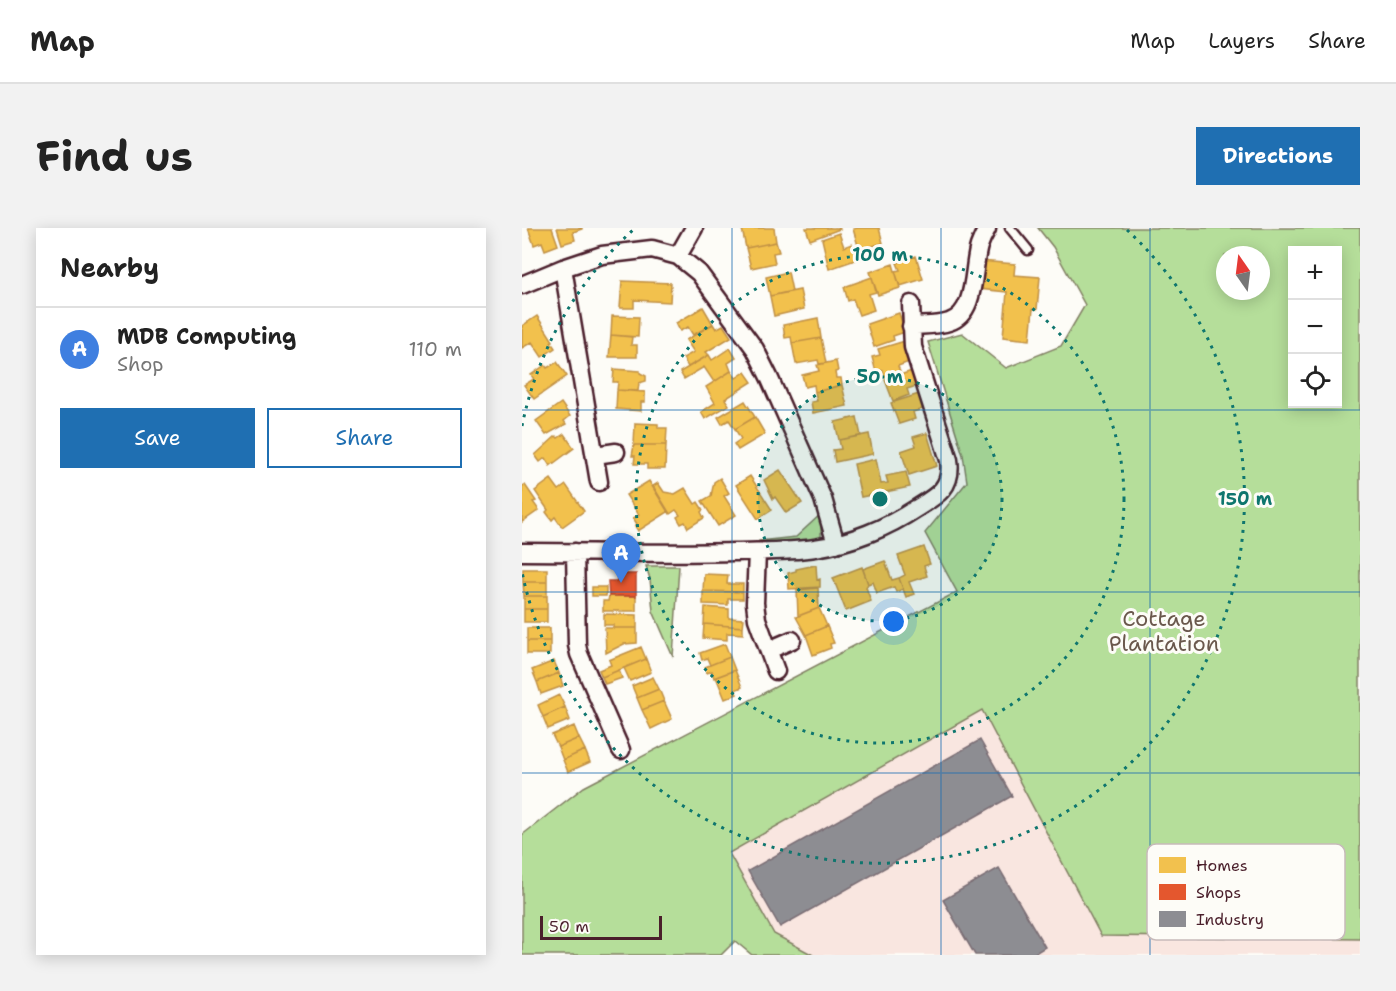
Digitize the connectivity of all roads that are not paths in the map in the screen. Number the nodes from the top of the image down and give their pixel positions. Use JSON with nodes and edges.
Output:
{"nodes":[{"id":1,"x":694,"y":228,"type":"edge"},
{"id":2,"x":987,"y":228,"type":"edge"},
{"id":3,"x":1010,"y":228,"type":"edge"},
{"id":4,"x":1028,"y":250,"type":"dead end"},
{"id":5,"x":678,"y":256,"type":"junction"},
{"id":6,"x":563,"y":268,"type":"junction"},
{"id":7,"x":522,"y":285,"type":"edge"},
{"id":8,"x":911,"y":304,"type":"dead end"},
{"id":9,"x":911,"y":326,"type":"junction"},
{"id":10,"x":616,"y":452,"type":"dead end"},
{"id":11,"x":595,"y":455,"type":"junction"},
{"id":12,"x":599,"y":482,"type":"dead end"},
{"id":13,"x":836,"y":544,"type":"junction"},
{"id":14,"x":522,"y":552,"type":"edge"},
{"id":15,"x":575,"y":552,"type":"junction"},
{"id":16,"x":757,"y":552,"type":"junction"},
{"id":17,"x":792,"y":640,"type":"dead end"},
{"id":18,"x":768,"y":650,"type":"junction"},
{"id":19,"x":776,"y":671,"type":"dead end"},
{"id":20,"x":621,"y":750,"type":"dead end"}],
"edges":[{"from":1,"to":5,"type":"street"},
{"from":2,"to":9,"type":"street"},
{"from":3,"to":4,"type":"lane"},
{"from":5,"to":6,"type":"street"},
{"from":5,"to":13,"type":"street"},
{"from":6,"to":7,"type":"street"},
{"from":6,"to":11,"type":"street"},
{"from":8,"to":9,"type":"street"},
{"from":9,"to":13,"type":"street"},
{"from":10,"to":11,"type":"street"},
{"from":11,"to":12,"type":"street"},
{"from":13,"to":16,"type":"street"},
{"from":14,"to":15,"type":"street"},
{"from":15,"to":16,"type":"street"},
{"from":15,"to":20,"type":"street"},
{"from":16,"to":18,"type":"street"},
{"from":17,"to":18,"type":"street"},
{"from":18,"to":19,"type":"street"}]}
